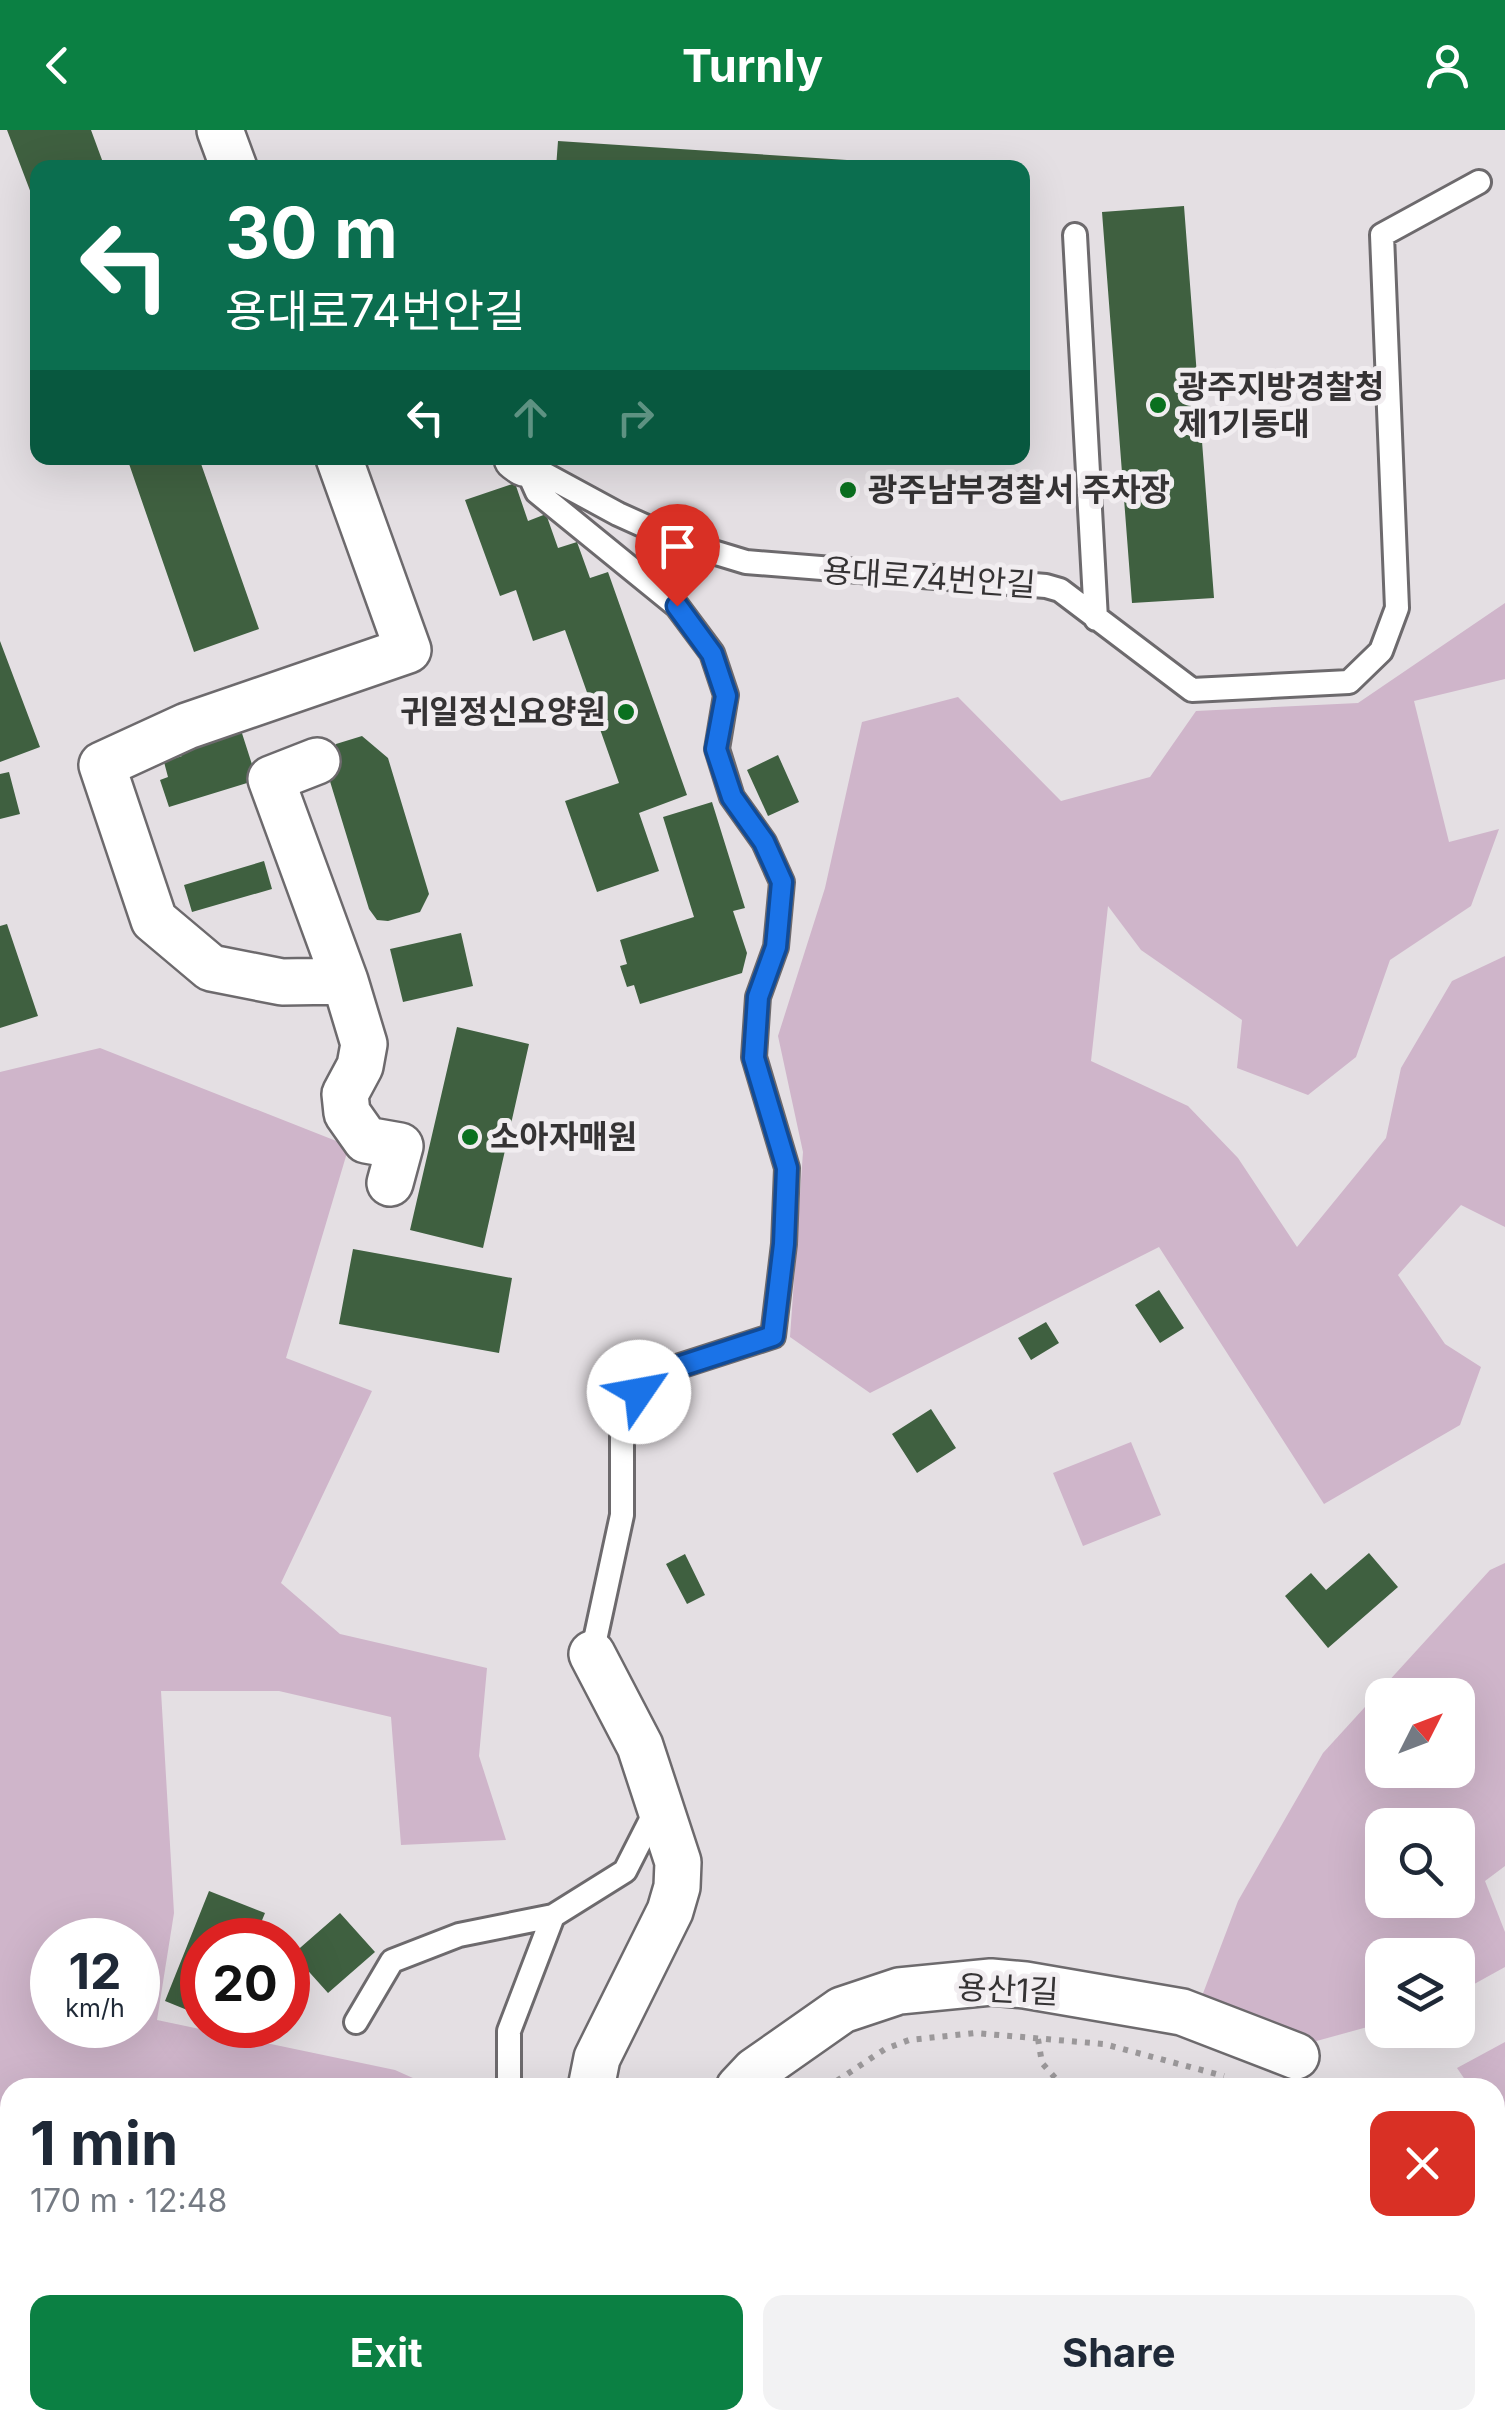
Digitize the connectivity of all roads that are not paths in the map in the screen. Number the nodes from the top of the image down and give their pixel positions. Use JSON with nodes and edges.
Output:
{"nodes":[{"id":1,"x":220,"y":130,"type":"edge"},
{"id":2,"x":231,"y":160,"type":"edge"},
{"id":3,"x":1479,"y":182,"type":"dead end"},
{"id":4,"x":1075,"y":235,"type":"dead end"},
{"id":5,"x":342,"y":465,"type":"edge"},
{"id":6,"x":524,"y":465,"type":"edge"},
{"id":7,"x":530,"y":465,"type":"edge"},
{"id":8,"x":1096,"y":619,"type":"junction"},
{"id":9,"x":317,"y":761,"type":"dead end"},
{"id":10,"x":344,"y":981,"type":"junction"},
{"id":11,"x":390,"y":1183,"type":"dead end"},
{"id":12,"x":592,"y":1654,"type":"joint"},
{"id":13,"x":658,"y":1806,"type":"junction"},
{"id":14,"x":553,"y":1916,"type":"junction"},
{"id":15,"x":356,"y":2022,"type":"dead end"},
{"id":16,"x":1296,"y":2056,"type":"dead end"},
{"id":17,"x":508,"y":2078,"type":"edge"},
{"id":18,"x":593,"y":2078,"type":"edge"},
{"id":19,"x":748,"y":2078,"type":"edge"}],
"edges":[{"from":1,"to":2,"type":"street"},
{"from":3,"to":8,"type":"lane","name":"용대로74번안길"},
{"from":4,"to":8,"type":"lane"},
{"from":5,"to":10,"type":"street"},
{"from":6,"to":12,"type":"lane","name":"용대로74번안길"},
{"from":7,"to":8,"type":"lane","name":"용대로74번안길"},
{"from":9,"to":10,"type":"street"},
{"from":10,"to":11,"type":"street"},
{"from":12,"to":13,"type":"street"},
{"from":13,"to":14,"type":"lane"},
{"from":13,"to":18,"type":"street"},
{"from":14,"to":15,"type":"lane"},
{"from":14,"to":17,"type":"lane"},
{"from":16,"to":19,"type":"street","name":"용산1길"}]}
